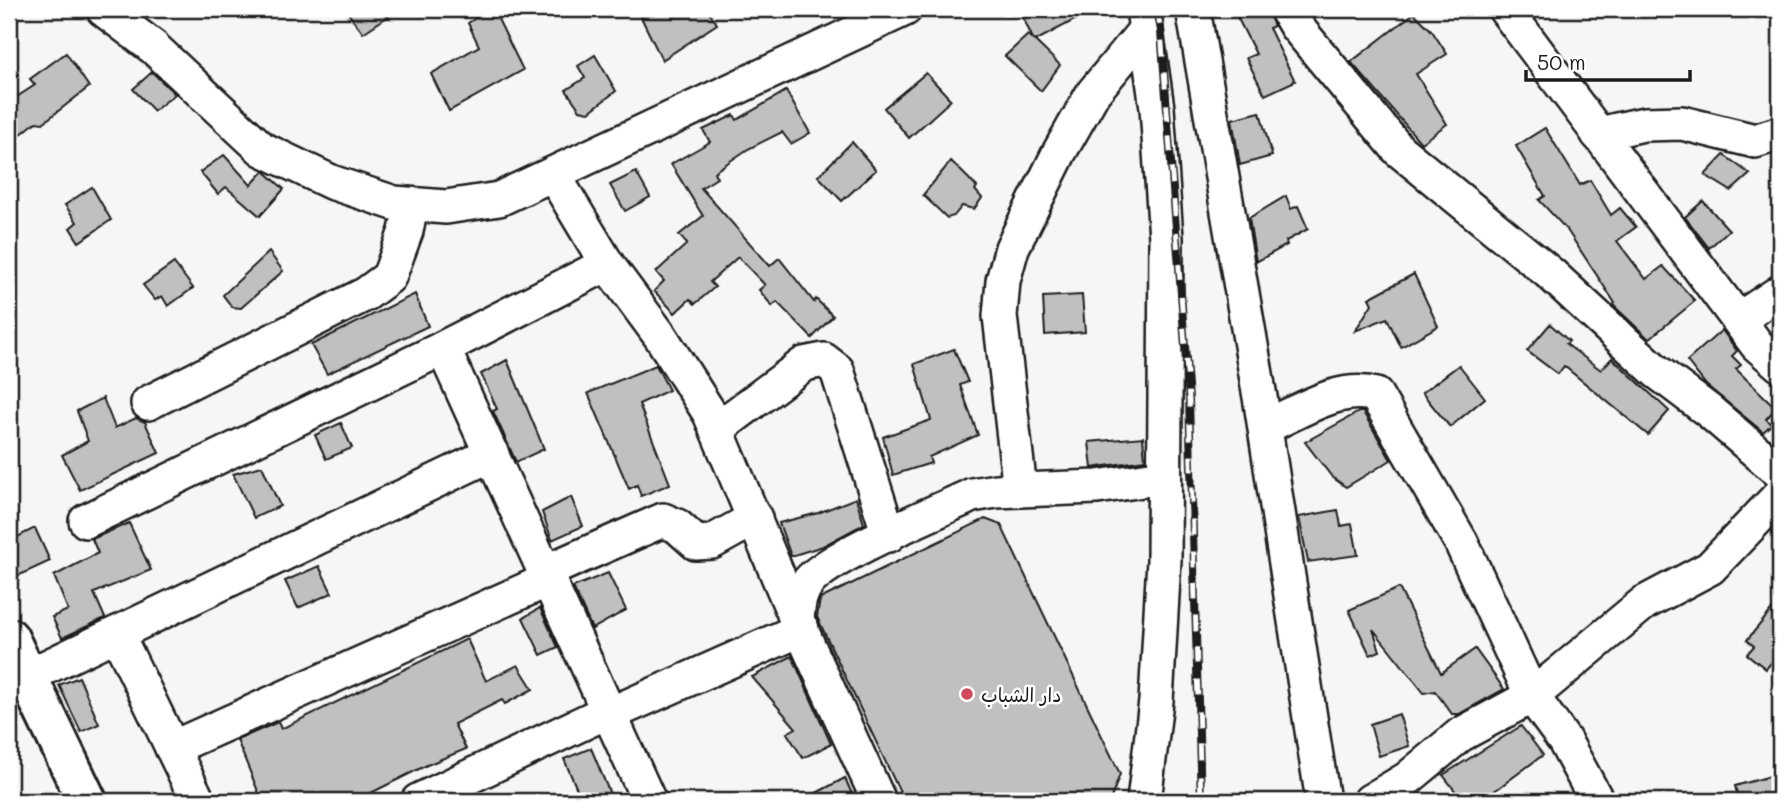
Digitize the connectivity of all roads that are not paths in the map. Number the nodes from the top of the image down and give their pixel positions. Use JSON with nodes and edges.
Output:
{"nodes":[{"id":1,"x":103,"y":9,"type":"edge"},
{"id":2,"x":905,"y":9,"type":"edge"},
{"id":3,"x":1192,"y":9,"type":"edge"},
{"id":4,"x":1286,"y":9,"type":"edge"},
{"id":5,"x":1505,"y":9,"type":"edge"},
{"id":6,"x":1145,"y":19,"type":"edge"},
{"id":7,"x":1598,"y":134,"type":"junction"},
{"id":8,"x":1780,"y":134,"type":"edge"},
{"id":9,"x":553,"y":174,"type":"junction"},
{"id":10,"x":411,"y":206,"type":"junction"},
{"id":11,"x":607,"y":264,"type":"junction"},
{"id":12,"x":1780,"y":292,"type":"edge"},
{"id":13,"x":1739,"y":318,"type":"junction"},
{"id":14,"x":443,"y":348,"type":"junction"},
{"id":15,"x":1780,"y":365,"type":"edge"},
{"id":16,"x":148,"y":403,"type":"dead end"},
{"id":17,"x":1265,"y":427,"type":"junction"},
{"id":18,"x":717,"y":429,"type":"junction"},
{"id":19,"x":492,"y":454,"type":"junction"},
{"id":20,"x":1780,"y":472,"type":"edge"},
{"id":21,"x":1163,"y":477,"type":"junction"},
{"id":22,"x":1020,"y":489,"type":"junction"},
{"id":23,"x":1780,"y":495,"type":"edge"},
{"id":24,"x":755,"y":518,"type":"junction"},
{"id":25,"x":86,"y":520,"type":"dead end"},
{"id":26,"x":889,"y":535,"type":"junction"},
{"id":27,"x":548,"y":575,"type":"junction"},
{"id":28,"x":800,"y":625,"type":"junction"},
{"id":29,"x":117,"y":634,"type":"junction"},
{"id":30,"x":9,"y":638,"type":"edge"},
{"id":31,"x":15,"y":684,"type":"edge"},
{"id":32,"x":1532,"y":696,"type":"junction"},
{"id":33,"x":609,"y":713,"type":"junction"},
{"id":34,"x":172,"y":748,"type":"junction"},
{"id":35,"x":62,"y":801,"type":"edge"},
{"id":36,"x":87,"y":801,"type":"edge"},
{"id":37,"x":198,"y":801,"type":"edge"},
{"id":38,"x":418,"y":801,"type":"edge"},
{"id":39,"x":649,"y":801,"type":"edge"},
{"id":40,"x":879,"y":801,"type":"edge"},
{"id":41,"x":1144,"y":801,"type":"edge"},
{"id":42,"x":1323,"y":801,"type":"edge"},
{"id":43,"x":1370,"y":801,"type":"edge"},
{"id":44,"x":1597,"y":801,"type":"edge"}],
"edges":[{"from":1,"to":10,"type":"street"},
{"from":2,"to":9,"type":"street"},
{"from":3,"to":17,"type":"street"},
{"from":4,"to":20,"type":"street"},
{"from":5,"to":7,"type":"street"},
{"from":6,"to":21,"type":"street"},
{"from":6,"to":22,"type":"street"},
{"from":7,"to":8,"type":"street"},
{"from":7,"to":13,"type":"street"},
{"from":9,"to":10,"type":"street"},
{"from":9,"to":11,"type":"street"},
{"from":10,"to":16,"type":"street"},
{"from":11,"to":14,"type":"street"},
{"from":11,"to":18,"type":"street"},
{"from":12,"to":13,"type":"street"},
{"from":13,"to":15,"type":"street"},
{"from":14,"to":19,"type":"street"},
{"from":14,"to":25,"type":"street"},
{"from":17,"to":32,"type":"street"},
{"from":17,"to":42,"type":"street"},
{"from":18,"to":24,"type":"street"},
{"from":18,"to":26,"type":"street"},
{"from":19,"to":27,"type":"street"},
{"from":19,"to":29,"type":"street"},
{"from":21,"to":22,"type":"street"},
{"from":21,"to":41,"type":"street"},
{"from":22,"to":26,"type":"street"},
{"from":23,"to":32,"type":"street"},
{"from":24,"to":27,"type":"street"},
{"from":24,"to":28,"type":"street"},
{"from":26,"to":28,"type":"street"},
{"from":27,"to":33,"type":"street"},
{"from":27,"to":34,"type":"street"},
{"from":28,"to":33,"type":"street"},
{"from":28,"to":40,"type":"street"},
{"from":29,"to":31,"type":"street"},
{"from":29,"to":34,"type":"street"},
{"from":30,"to":31,"type":"main road"},
{"from":31,"to":35,"type":"main road"},
{"from":31,"to":36,"type":"main road"},
{"from":32,"to":43,"type":"street"},
{"from":32,"to":44,"type":"street"},
{"from":33,"to":38,"type":"street"},
{"from":33,"to":39,"type":"street"},
{"from":34,"to":37,"type":"street"}]}
